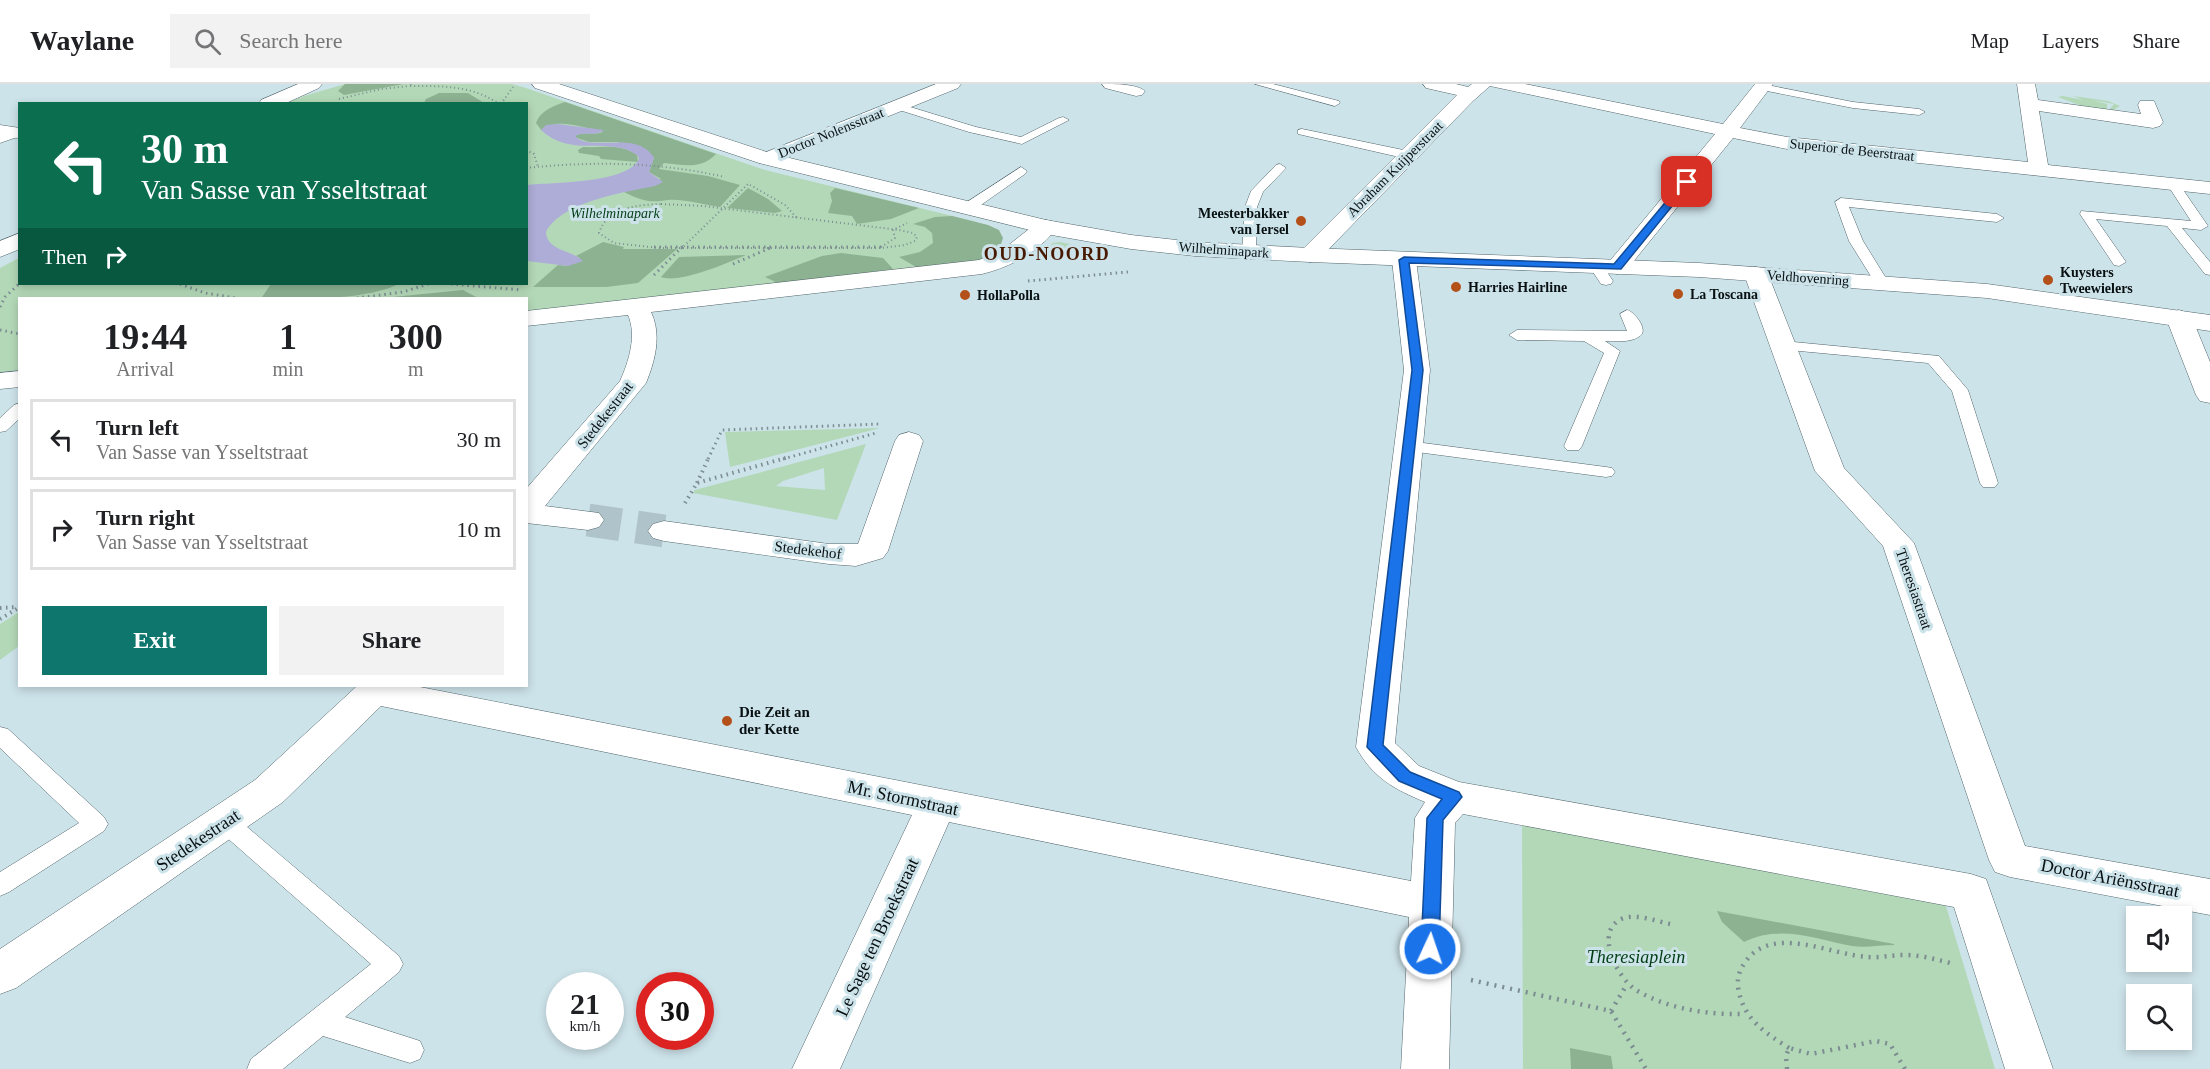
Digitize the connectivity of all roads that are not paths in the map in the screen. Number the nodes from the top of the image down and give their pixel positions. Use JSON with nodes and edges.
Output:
{"nodes":[{"id":1,"x":313,"y":84,"type":"edge"},
{"id":2,"x":541,"y":84,"type":"edge"},
{"id":3,"x":952,"y":84,"type":"edge"},
{"id":4,"x":1111,"y":84,"type":"edge"},
{"id":5,"x":1261,"y":84,"type":"edge"},
{"id":6,"x":1432,"y":84,"type":"edge"},
{"id":7,"x":1498,"y":84,"type":"edge"},
{"id":8,"x":2026,"y":84,"type":"edge"},
{"id":9,"x":1762,"y":86,"type":"edge"},
{"id":10,"x":1478,"y":88,"type":"edge"},
{"id":11,"x":1136,"y":90,"type":"dead end"},
{"id":12,"x":272,"y":102,"type":"edge"},
{"id":13,"x":1335,"y":103,"type":"dead end"},
{"id":14,"x":2030,"y":104,"type":"junction"},
{"id":15,"x":2147,"y":105,"type":"dead end"},
{"id":16,"x":897,"y":106,"type":"junction"},
{"id":17,"x":1919,"y":112,"type":"dead end"},
{"id":18,"x":1063,"y":120,"type":"dead end"},
{"id":19,"x":1728,"y":131,"type":"junction"},
{"id":20,"x":1302,"y":132,"type":"dead end"},
{"id":21,"x":1408,"y":155,"type":"junction"},
{"id":22,"x":766,"y":159,"type":"junction"},
{"id":23,"x":1280,"y":168,"type":"dead end"},
{"id":24,"x":1021,"y":171,"type":"dead end"},
{"id":25,"x":2039,"y":171,"type":"junction"},
{"id":26,"x":2173,"y":184,"type":"junction"},
{"id":27,"x":2210,"y":188,"type":"edge"},
{"id":28,"x":966,"y":208,"type":"junction"},
{"id":29,"x":1998,"y":218,"type":"dead end"},
{"id":30,"x":2171,"y":223,"type":"junction"},
{"id":31,"x":1046,"y":227,"type":"junction"},
{"id":32,"x":18,"y":241,"type":"edge"},
{"id":33,"x":0,"y":250,"type":"edge"},
{"id":34,"x":1249,"y":252,"type":"junction"},
{"id":35,"x":1310,"y":255,"type":"junction"},
{"id":36,"x":1404,"y":260,"type":"junction"},
{"id":37,"x":2119,"y":262,"type":"dead end"},
{"id":38,"x":1606,"y":271,"type":"junction"},
{"id":39,"x":2210,"y":271,"type":"edge"},
{"id":40,"x":1756,"y":274,"type":"junction"},
{"id":41,"x":1882,"y":283,"type":"junction"},
{"id":42,"x":636,"y":306,"type":"junction"},
{"id":43,"x":1627,"y":314,"type":"dead end"},
{"id":44,"x":2179,"y":318,"type":"junction"},
{"id":45,"x":528,"y":319,"type":"edge"},
{"id":46,"x":2210,"y":323,"type":"edge"},
{"id":47,"x":1517,"y":336,"type":"dead end"},
{"id":48,"x":1587,"y":336,"type":"junction"},
{"id":49,"x":1783,"y":346,"type":"junction"},
{"id":50,"x":18,"y":379,"type":"edge"},
{"id":51,"x":0,"y":381,"type":"edge"},
{"id":52,"x":2210,"y":395,"type":"edge"},
{"id":53,"x":18,"y":410,"type":"edge"},
{"id":54,"x":0,"y":427,"type":"edge"},
{"id":55,"x":897,"y":435,"type":"road end"},
{"id":56,"x":1408,"y":446,"type":"junction"},
{"id":57,"x":1573,"y":446,"type":"dead end"},
{"id":58,"x":1606,"y":472,"type":"dead end"},
{"id":59,"x":1989,"y":483,"type":"dead end"},
{"id":60,"x":528,"y":509,"type":"edge"},
{"id":61,"x":528,"y":511,"type":"edge"},
{"id":62,"x":588,"y":520,"type":"tunnel mouth"},
{"id":63,"x":666,"y":531,"type":"tunnel mouth"},
{"id":64,"x":377,"y":688,"type":"edge"},
{"id":65,"x":0,"y":735,"type":"edge"},
{"id":66,"x":1454,"y":797,"type":"junction"},
{"id":67,"x":937,"y":805,"type":"junction"},
{"id":68,"x":225,"y":822,"type":"junction"},
{"id":69,"x":2010,"y":860,"type":"junction"},
{"id":70,"x":0,"y":885,"type":"edge"},
{"id":71,"x":1971,"y":892,"type":"junction"},
{"id":72,"x":2210,"y":897,"type":"edge"},
{"id":73,"x":1432,"y":903,"type":"junction"},
{"id":74,"x":0,"y":974,"type":"edge"},
{"id":75,"x":319,"y":1022,"type":"junction"},
{"id":76,"x":410,"y":1050,"type":"dead end"},
{"id":77,"x":261,"y":1069,"type":"edge"},
{"id":78,"x":816,"y":1069,"type":"edge"},
{"id":79,"x":1425,"y":1069,"type":"edge"},
{"id":80,"x":2029,"y":1069,"type":"edge"}],
"edges":[{"from":1,"to":12,"type":"street"},
{"from":2,"to":22,"type":"street","name":"Wilhelminapark"},
{"from":3,"to":16,"type":"street","name":"Doctor Nolensstraat"},
{"from":4,"to":11,"type":"street"},
{"from":5,"to":13,"type":"lane"},
{"from":6,"to":10,"type":"street"},
{"from":7,"to":19,"type":"street","name":"Superior de Beerstraat"},
{"from":8,"to":14,"type":"street"},
{"from":9,"to":17,"type":"lane"},
{"from":9,"to":19,"type":"street"},
{"from":10,"to":21,"type":"street","name":"Abraham Kuijperstraat"},
{"from":14,"to":15,"type":"street"},
{"from":14,"to":25,"type":"street"},
{"from":16,"to":18,"type":"lane","name":"Doctor Nolensstraat"},
{"from":16,"to":22,"type":"street","name":"Doctor Nolensstraat"},
{"from":19,"to":25,"type":"street","name":"Superior de Beerstraat"},
{"from":19,"to":38,"type":"street"},
{"from":20,"to":21,"type":"lane"},
{"from":21,"to":35,"type":"street","name":"Abraham Kuijperstraat"},
{"from":22,"to":28,"type":"street","name":"Wilhelminapark"},
{"from":23,"to":34,"type":"lane"},
{"from":24,"to":28,"type":"lane"},
{"from":25,"to":26,"type":"street","name":"Superior de Beerstraat"},
{"from":26,"to":27,"type":"street","name":"Superior de Beerstraat"},
{"from":26,"to":30,"type":"lane"},
{"from":28,"to":31,"type":"street","name":"Wilhelminapark"},
{"from":29,"to":41,"type":"lane"},
{"from":30,"to":37,"type":"lane"},
{"from":30,"to":39,"type":"lane"},
{"from":31,"to":34,"type":"street","name":"Wilhelminapark"},
{"from":31,"to":42,"type":"street"},
{"from":32,"to":33,"type":"street"},
{"from":34,"to":35,"type":"street","name":"Wilhelminapark"},
{"from":35,"to":36,"type":"street","name":"Wilhelminapark"},
{"from":36,"to":38,"type":"street","name":"Veldhovenring"},
{"from":36,"to":56,"type":"street"},
{"from":38,"to":40,"type":"street","name":"Veldhovenring"},
{"from":40,"to":41,"type":"street","name":"Veldhovenring"},
{"from":40,"to":49,"type":"street","name":"Theresiastraat"},
{"from":41,"to":44,"type":"street","name":"Veldhovenring"},
{"from":42,"to":45,"type":"street"},
{"from":42,"to":60,"type":"street","name":"Stedekestraat"},
{"from":43,"to":48,"type":"lane"},
{"from":44,"to":46,"type":"street","name":"Veldhovenring"},
{"from":44,"to":52,"type":"street"},
{"from":47,"to":48,"type":"lane"},
{"from":48,"to":57,"type":"lane"},
{"from":49,"to":59,"type":"lane"},
{"from":49,"to":69,"type":"street","name":"Theresiastraat"},
{"from":50,"to":51,"type":"street"},
{"from":53,"to":54,"type":"lane"},
{"from":55,"to":63,"type":"street","name":"Stedekehof"},
{"from":56,"to":58,"type":"lane"},
{"from":56,"to":66,"type":"street"},
{"from":61,"to":62,"type":"street"},
{"from":64,"to":67,"type":"street","name":"Mr. Stormstraat"},
{"from":64,"to":68,"type":"street","name":"Stedekestraat"},
{"from":65,"to":70,"type":"lane"},
{"from":66,"to":71,"type":"street"},
{"from":66,"to":73,"type":"street"},
{"from":67,"to":73,"type":"street","name":"Mr. Stormstraat"},
{"from":67,"to":78,"type":"street","name":"Le Sage ten Broekstraat"},
{"from":68,"to":74,"type":"street","name":"Stedekestraat"},
{"from":68,"to":75,"type":"lane"},
{"from":69,"to":71,"type":"street"},
{"from":69,"to":72,"type":"street","name":"Doctor Ariënsstraat"},
{"from":71,"to":80,"type":"street"},
{"from":73,"to":79,"type":"street"},
{"from":75,"to":76,"type":"lane"},
{"from":75,"to":77,"type":"lane"}]}
